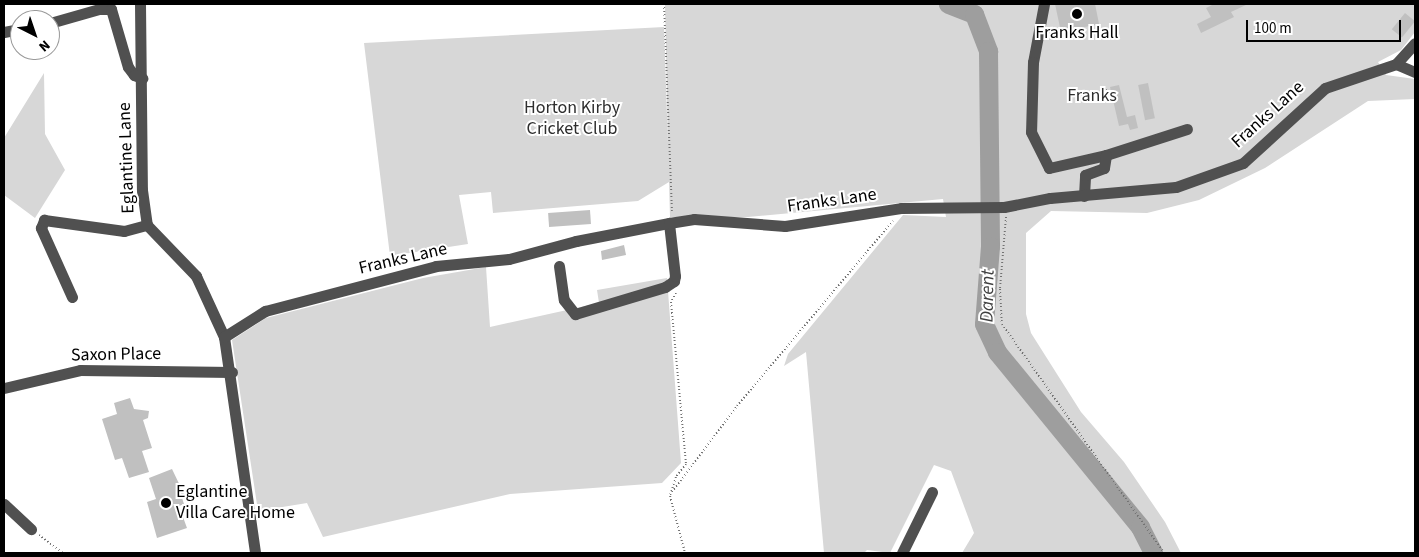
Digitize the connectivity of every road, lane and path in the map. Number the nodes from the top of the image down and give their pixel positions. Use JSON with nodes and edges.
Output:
{"nodes":[{"id":1,"x":140,"y":4,"type":"edge"},
{"id":2,"x":664,"y":4,"type":"edge"},
{"id":3,"x":1044,"y":4,"type":"edge"},
{"id":4,"x":60,"y":20,"type":"edge"},
{"id":5,"x":1415,"y":43,"type":"edge"},
{"id":6,"x":1396,"y":64,"type":"junction"},
{"id":7,"x":1415,"y":72,"type":"edge"},
{"id":8,"x":142,"y":78,"type":"junction"},
{"id":9,"x":1110,"y":89,"type":"dead end"},
{"id":10,"x":1090,"y":96,"type":"dead end"},
{"id":11,"x":1187,"y":129,"type":"dead end"},
{"id":12,"x":1106,"y":155,"type":"junction"},
{"id":13,"x":1084,"y":196,"type":"junction"},
{"id":14,"x":1004,"y":207,"type":"junction"},
{"id":15,"x":901,"y":208,"type":"junction"},
{"id":16,"x":671,"y":222,"type":"junction"},
{"id":17,"x":147,"y":225,"type":"junction"},
{"id":18,"x":560,"y":266,"type":"dead end"},
{"id":19,"x":678,"y":288,"type":"dead end"},
{"id":20,"x":72,"y":297,"type":"dead end"},
{"id":21,"x":224,"y":337,"type":"junction"},
{"id":22,"x":232,"y":372,"type":"junction"},
{"id":23,"x":4,"y":388,"type":"edge"},
{"id":24,"x":932,"y":492,"type":"dead end"},
{"id":25,"x":670,"y":496,"type":"junction"},
{"id":26,"x":4,"y":504,"type":"edge"},
{"id":27,"x":31,"y":529,"type":"joint"},
{"id":28,"x":63,"y":553,"type":"edge"},
{"id":29,"x":255,"y":553,"type":"edge"},
{"id":30,"x":685,"y":553,"type":"edge"},
{"id":31,"x":902,"y":553,"type":"edge"},
{"id":32,"x":1164,"y":553,"type":"edge"}],
"edges":[{"from":1,"to":8,"type":"street","name":"Eglantine Lane"},
{"from":2,"to":16,"type":"path"},
{"from":3,"to":12,"type":"street"},
{"from":4,"to":8,"type":"street"},
{"from":5,"to":6,"type":"street","name":"Franks Lane"},
{"from":6,"to":7,"type":"street"},
{"from":6,"to":13,"type":"street","name":"Franks Lane"},
{"from":8,"to":17,"type":"street","name":"Eglantine Lane"},
{"from":9,"to":10,"type":"path"},
{"from":11,"to":12,"type":"street"},
{"from":12,"to":13,"type":"street"},
{"from":13,"to":14,"type":"street","name":"Franks Lane"},
{"from":14,"to":15,"type":"street","name":"Franks Lane"},
{"from":14,"to":32,"type":"path"},
{"from":15,"to":16,"type":"street","name":"Franks Lane"},
{"from":15,"to":25,"type":"path"},
{"from":16,"to":18,"type":"street"},
{"from":16,"to":21,"type":"street","name":"Franks Lane"},
{"from":17,"to":20,"type":"street"},
{"from":17,"to":21,"type":"street","name":"Eglantine Lane"},
{"from":19,"to":25,"type":"path"},
{"from":21,"to":22,"type":"street","name":"Eglantine Lane"},
{"from":22,"to":23,"type":"street","name":"Saxon Place"},
{"from":22,"to":29,"type":"street","name":"Eglantine Lane"},
{"from":24,"to":31,"type":"street"},
{"from":25,"to":30,"type":"path"},
{"from":26,"to":27,"type":"street"},
{"from":27,"to":28,"type":"path"}]}
